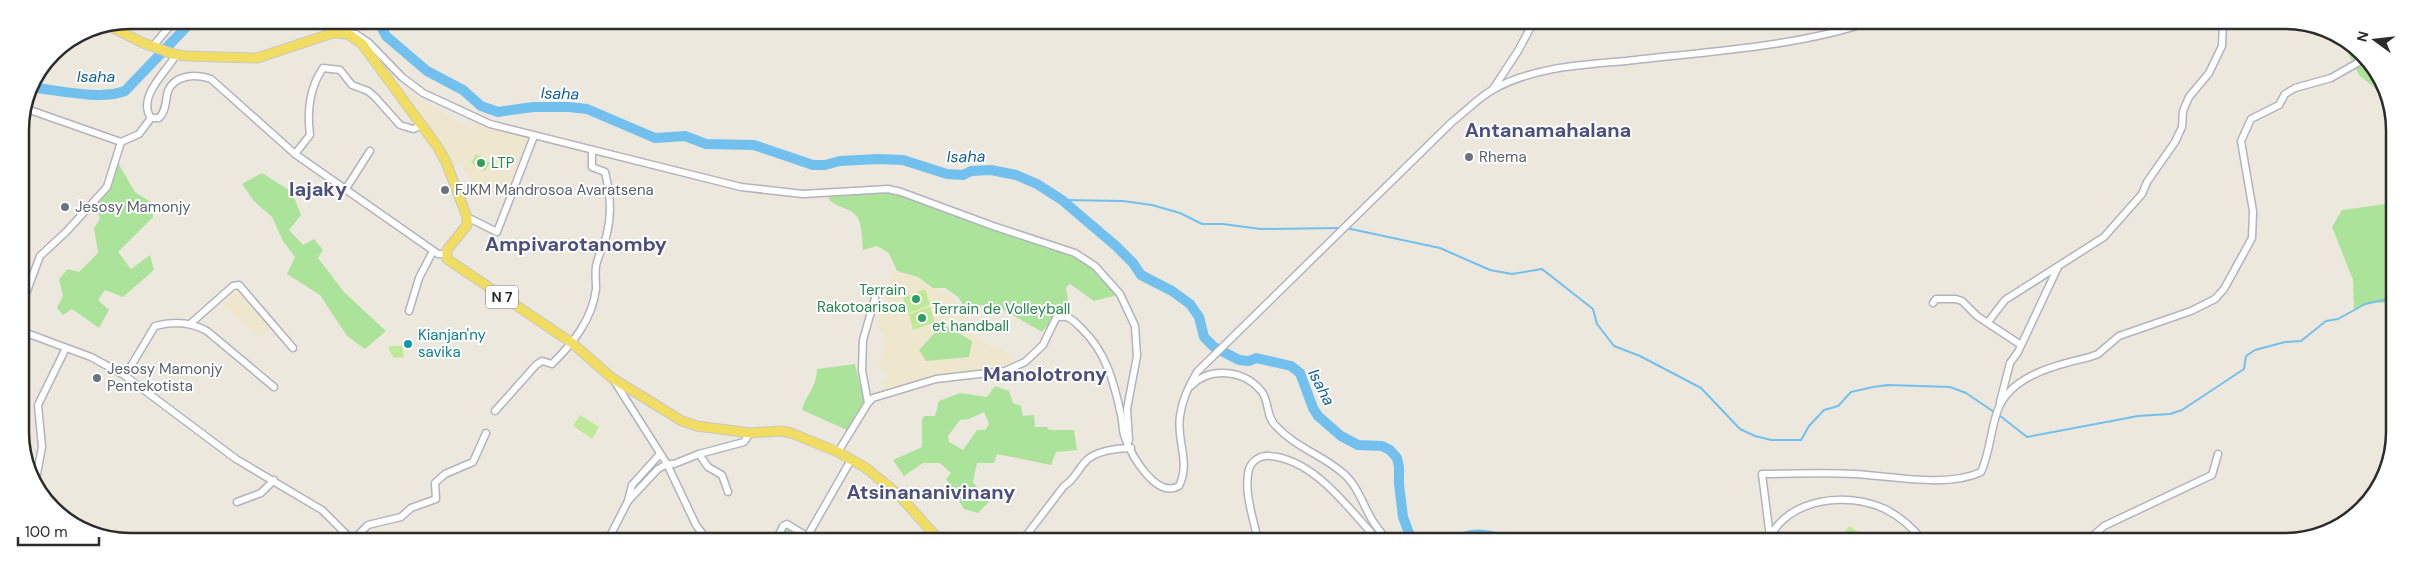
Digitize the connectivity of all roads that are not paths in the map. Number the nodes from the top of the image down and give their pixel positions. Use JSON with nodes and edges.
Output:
{"nodes":[{"id":1,"x":170,"y":29,"type":"edge"},
{"id":2,"x":1530,"y":29,"type":"edge"},
{"id":3,"x":1847,"y":29,"type":"edge"},
{"id":4,"x":2223,"y":29,"type":"edge"},
{"id":5,"x":119,"y":30,"type":"edge"},
{"id":6,"x":348,"y":34,"type":"junction"},
{"id":7,"x":156,"y":48,"type":"junction"},
{"id":8,"x":174,"y":54,"type":"junction"},
{"id":9,"x":2354,"y":65,"type":"edge"},
{"id":10,"x":1493,"y":89,"type":"junction"},
{"id":11,"x":31,"y":110,"type":"edge"},
{"id":12,"x":151,"y":118,"type":"junction"},
{"id":13,"x":421,"y":126,"type":"junction"},
{"id":14,"x":534,"y":136,"type":"junction"},
{"id":15,"x":121,"y":142,"type":"junction"},
{"id":16,"x":592,"y":150,"type":"junction"},
{"id":17,"x":370,"y":151,"type":"dead end"},
{"id":18,"x":294,"y":154,"type":"junction"},
{"id":19,"x":345,"y":190,"type":"junction"},
{"id":20,"x":466,"y":217,"type":"junction"},
{"id":21,"x":433,"y":251,"type":"junction"},
{"id":22,"x":446,"y":254,"type":"junction"},
{"id":23,"x":2059,"y":267,"type":"junction"},
{"id":24,"x":29,"y":286,"type":"edge"},
{"id":25,"x":875,"y":298,"type":"dead end"},
{"id":26,"x":1933,"y":303,"type":"dead end"},
{"id":27,"x":409,"y":310,"type":"dead end"},
{"id":28,"x":1988,"y":322,"type":"junction"},
{"id":29,"x":190,"y":324,"type":"junction"},
{"id":30,"x":29,"y":334,"type":"edge"},
{"id":31,"x":572,"y":343,"type":"junction"},
{"id":32,"x":2021,"y":346,"type":"junction"},
{"id":33,"x":66,"y":348,"type":"junction"},
{"id":34,"x":293,"y":348,"type":"dead end"},
{"id":35,"x":125,"y":376,"type":"junction"},
{"id":36,"x":612,"y":378,"type":"junction"},
{"id":37,"x":274,"y":387,"type":"dead end"},
{"id":38,"x":1187,"y":391,"type":"junction"},
{"id":39,"x":868,"y":403,"type":"junction"},
{"id":40,"x":495,"y":411,"type":"dead end"},
{"id":41,"x":1998,"y":411,"type":"junction"},
{"id":42,"x":486,"y":433,"type":"dead end"},
{"id":43,"x":750,"y":433,"type":"junction"},
{"id":44,"x":1130,"y":446,"type":"junction"},
{"id":45,"x":838,"y":452,"type":"junction"},
{"id":46,"x":699,"y":454,"type":"junction"},
{"id":47,"x":2218,"y":454,"type":"dead end"},
{"id":48,"x":659,"y":455,"type":"junction"},
{"id":49,"x":851,"y":460,"type":"junction"},
{"id":50,"x":667,"y":464,"type":"junction"},
{"id":51,"x":37,"y":473,"type":"edge"},
{"id":52,"x":274,"y":480,"type":"junction"},
{"id":53,"x":728,"y":492,"type":"dead end"},
{"id":54,"x":237,"y":502,"type":"dead end"},
{"id":55,"x":628,"y":502,"type":"junction"},
{"id":56,"x":345,"y":533,"type":"edge"},
{"id":57,"x":360,"y":533,"type":"edge"},
{"id":58,"x":612,"y":533,"type":"edge"},
{"id":59,"x":702,"y":533,"type":"edge"},
{"id":60,"x":780,"y":533,"type":"edge"},
{"id":61,"x":804,"y":533,"type":"edge"},
{"id":62,"x":809,"y":533,"type":"edge"},
{"id":63,"x":933,"y":533,"type":"edge"},
{"id":64,"x":1028,"y":533,"type":"edge"},
{"id":65,"x":1256,"y":533,"type":"edge"},
{"id":66,"x":1371,"y":533,"type":"edge"},
{"id":67,"x":1383,"y":533,"type":"edge"},
{"id":68,"x":1768,"y":533,"type":"edge"},
{"id":69,"x":1774,"y":533,"type":"edge"},
{"id":70,"x":1916,"y":533,"type":"edge"},
{"id":71,"x":2096,"y":533,"type":"edge"}],
"edges":[{"from":1,"to":7,"type":"street"},
{"from":2,"to":10,"type":"street"},
{"from":3,"to":10,"type":"street"},
{"from":4,"to":23,"type":"street"},
{"from":5,"to":7,"type":"main road"},
{"from":6,"to":8,"type":"main road"},
{"from":6,"to":13,"type":"main road"},
{"from":6,"to":14,"type":"street"},
{"from":7,"to":8,"type":"main road"},
{"from":8,"to":12,"type":"street"},
{"from":9,"to":41,"type":"street"},
{"from":10,"to":38,"type":"street"},
{"from":11,"to":15,"type":"street"},
{"from":12,"to":15,"type":"street"},
{"from":12,"to":18,"type":"street"},
{"from":13,"to":18,"type":"street"},
{"from":13,"to":20,"type":"main road"},
{"from":14,"to":16,"type":"street"},
{"from":14,"to":20,"type":"street"},
{"from":15,"to":24,"type":"street"},
{"from":16,"to":31,"type":"street"},
{"from":16,"to":44,"type":"street"},
{"from":17,"to":19,"type":"street"},
{"from":18,"to":19,"type":"street"},
{"from":19,"to":21,"type":"street"},
{"from":20,"to":22,"type":"main road"},
{"from":21,"to":22,"type":"street"},
{"from":21,"to":27,"type":"street"},
{"from":22,"to":31,"type":"main road","number":"N 7"},
{"from":23,"to":28,"type":"street"},
{"from":23,"to":32,"type":"street"},
{"from":25,"to":39,"type":"street"},
{"from":26,"to":28,"type":"street"},
{"from":28,"to":32,"type":"street"},
{"from":29,"to":34,"type":"street"},
{"from":29,"to":35,"type":"street"},
{"from":29,"to":37,"type":"street"},
{"from":30,"to":33,"type":"street"},
{"from":31,"to":36,"type":"main road","number":"N 7"},
{"from":31,"to":40,"type":"street"},
{"from":32,"to":41,"type":"street"},
{"from":33,"to":35,"type":"street"},
{"from":33,"to":51,"type":"street"},
{"from":35,"to":52,"type":"street"},
{"from":36,"to":43,"type":"main road","number":"N 7"},
{"from":36,"to":48,"type":"street"},
{"from":38,"to":44,"type":"street"},
{"from":38,"to":67,"type":"street"},
{"from":39,"to":44,"type":"street"},
{"from":39,"to":45,"type":"street"},
{"from":41,"to":68,"type":"street"},
{"from":42,"to":57,"type":"street"},
{"from":43,"to":45,"type":"main road","number":"N 7"},
{"from":43,"to":46,"type":"street"},
{"from":44,"to":64,"type":"street"},
{"from":45,"to":49,"type":"main road","number":"N 7"},
{"from":46,"to":50,"type":"street"},
{"from":46,"to":53,"type":"street"},
{"from":47,"to":71,"type":"street"},
{"from":48,"to":50,"type":"street"},
{"from":48,"to":55,"type":"street"},
{"from":49,"to":62,"type":"street"},
{"from":49,"to":63,"type":"main road","number":"N 7"},
{"from":50,"to":55,"type":"street"},
{"from":50,"to":59,"type":"street"},
{"from":52,"to":54,"type":"street"},
{"from":52,"to":56,"type":"street"},
{"from":55,"to":58,"type":"street"},
{"from":60,"to":61,"type":"street"},
{"from":65,"to":66,"type":"street"},
{"from":69,"to":70,"type":"street"}]}
